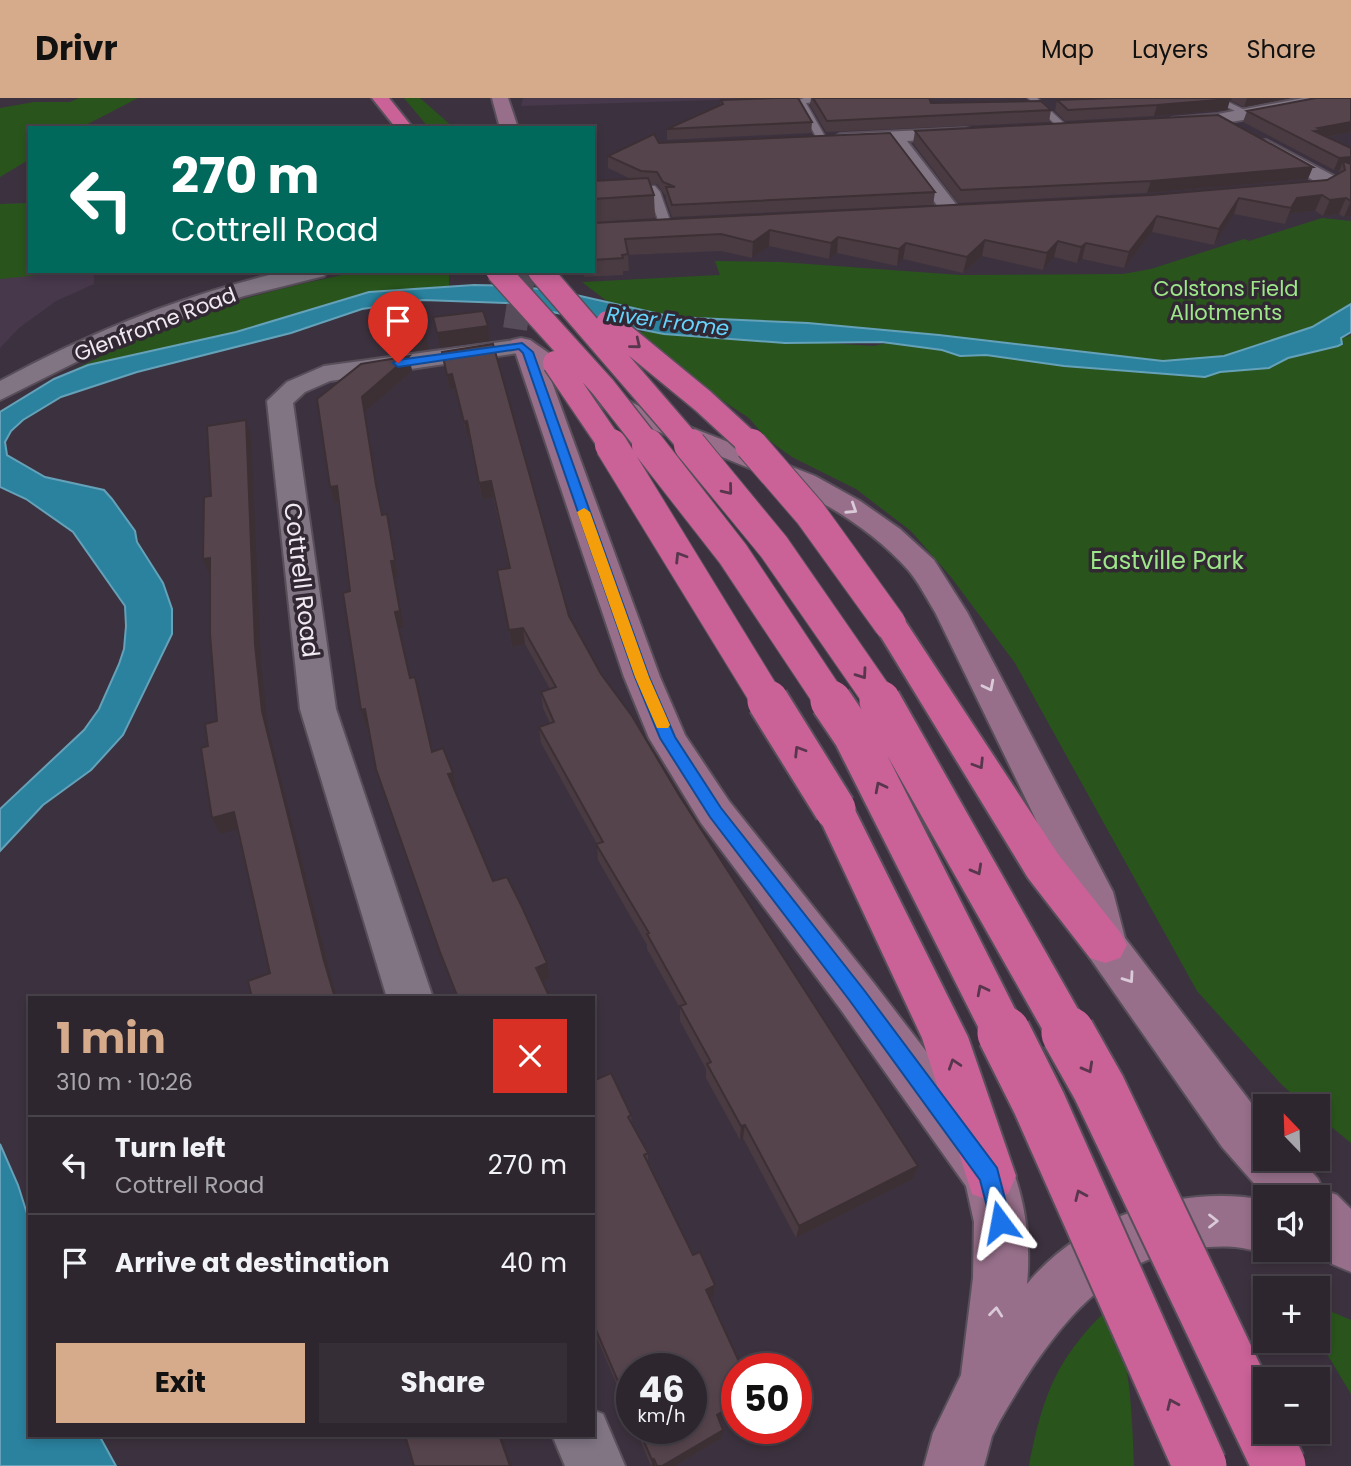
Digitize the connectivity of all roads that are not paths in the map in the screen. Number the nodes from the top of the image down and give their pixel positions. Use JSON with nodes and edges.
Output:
{"nodes":[{"id":1,"x":380,"y":98,"type":"edge"},
{"id":2,"x":500,"y":98,"type":"edge"},
{"id":3,"x":840,"y":98,"type":"edge"},
{"id":4,"x":1032,"y":98,"type":"edge"},
{"id":5,"x":1213,"y":98,"type":"edge"},
{"id":6,"x":1329,"y":98,"type":"edge"},
{"id":7,"x":1248,"y":114,"type":"junction"},
{"id":8,"x":1218,"y":119,"type":"junction"},
{"id":9,"x":1154,"y":124,"type":"edge"},
{"id":10,"x":403,"y":126,"type":"edge"},
{"id":11,"x":508,"y":126,"type":"edge"},
{"id":12,"x":1071,"y":128,"type":"joint"},
{"id":13,"x":1038,"y":130,"type":"edge"},
{"id":14,"x":986,"y":132,"type":"edge"},
{"id":15,"x":895,"y":136,"type":"junction"},
{"id":16,"x":822,"y":140,"type":"junction"},
{"id":17,"x":796,"y":141,"type":"edge"},
{"id":18,"x":595,"y":190,"type":"edge"},
{"id":19,"x":1264,"y":193,"type":"edge"},
{"id":20,"x":976,"y":211,"type":"edge"},
{"id":21,"x":952,"y":212,"type":"junction"},
{"id":22,"x":931,"y":213,"type":"edge"},
{"id":23,"x":691,"y":225,"type":"edge"},
{"id":24,"x":666,"y":226,"type":"junction"},
{"id":25,"x":642,"y":227,"type":"edge"},
{"id":26,"x":308,"y":273,"type":"edge"},
{"id":27,"x":498,"y":273,"type":"edge"},
{"id":28,"x":499,"y":273,"type":"edge"},
{"id":29,"x":544,"y":273,"type":"edge"},
{"id":30,"x":545,"y":273,"type":"edge"},
{"id":31,"x":522,"y":342,"type":"junction"},
{"id":32,"x":0,"y":392,"type":"edge"},
{"id":33,"x":640,"y":417,"type":"junction"},
{"id":34,"x":566,"y":463,"type":"junction"},
{"id":35,"x":1105,"y":945,"type":"junction"},
{"id":36,"x":409,"y":996,"type":"edge"},
{"id":37,"x":989,"y":1175,"type":"junction"},
{"id":38,"x":1289,"y":1185,"type":"edge"},
{"id":39,"x":1253,"y":1224,"type":"edge"},
{"id":40,"x":1330,"y":1225,"type":"edge"},
{"id":41,"x":1351,"y":1245,"type":"edge"},
{"id":42,"x":1330,"y":1248,"type":"edge"},
{"id":43,"x":1351,"y":1259,"type":"edge"},
{"id":44,"x":989,"y":1380,"type":"junction"},
{"id":45,"x":583,"y":1437,"type":"edge"},
{"id":46,"x":952,"y":1461,"type":"edge"},
{"id":47,"x":595,"y":1466,"type":"edge"},
{"id":48,"x":1200,"y":1466,"type":"edge"},
{"id":49,"x":1279,"y":1466,"type":"edge"}],
"edges":[{"from":1,"to":10,"type":"highway"},
{"from":2,"to":11,"type":"main road"},
{"from":3,"to":16,"type":"lane"},
{"from":4,"to":12,"type":"lane"},
{"from":5,"to":7,"type":"lane"},
{"from":6,"to":7,"type":"street"},
{"from":7,"to":8,"type":"street"},
{"from":8,"to":9,"type":"street"},
{"from":8,"to":19,"type":"street"},
{"from":12,"to":13,"type":"street"},
{"from":14,"to":15,"type":"street"},
{"from":15,"to":16,"type":"street"},
{"from":15,"to":21,"type":"street"},
{"from":16,"to":17,"type":"street"},
{"from":18,"to":24,"type":"lane"},
{"from":20,"to":21,"type":"street"},
{"from":21,"to":22,"type":"street"},
{"from":23,"to":24,"type":"street"},
{"from":24,"to":25,"type":"street"},
{"from":26,"to":32,"type":"street","name":"Glenfrome Road"},
{"from":37,"to":27,"type":"highway","one_way":true,"bridge":true},
{"from":48,"to":28,"type":"highway","one_way":true,"bridge":true},
{"from":29,"to":49,"type":"highway","one_way":true,"bridge":true},
{"from":30,"to":35,"type":"highway","one_way":true,"bridge":true},
{"from":31,"to":33,"type":"main road"},
{"from":31,"to":34,"type":"main road"},
{"from":31,"to":36,"type":"street","name":"Cottrell Road"},
{"from":33,"to":34,"type":"main road"},
{"from":33,"to":35,"type":"main road","one_way":true},
{"from":34,"to":37,"type":"main road"},
{"from":35,"to":38,"type":"main road","one_way":true},
{"from":44,"to":37,"type":"main road","one_way":true},
{"from":44,"to":39,"type":"main road","one_way":true},
{"from":40,"to":41,"type":"main road"},
{"from":42,"to":43,"type":"main road"},
{"from":44,"to":46,"type":"main road"},
{"from":45,"to":47,"type":"street"}]}
